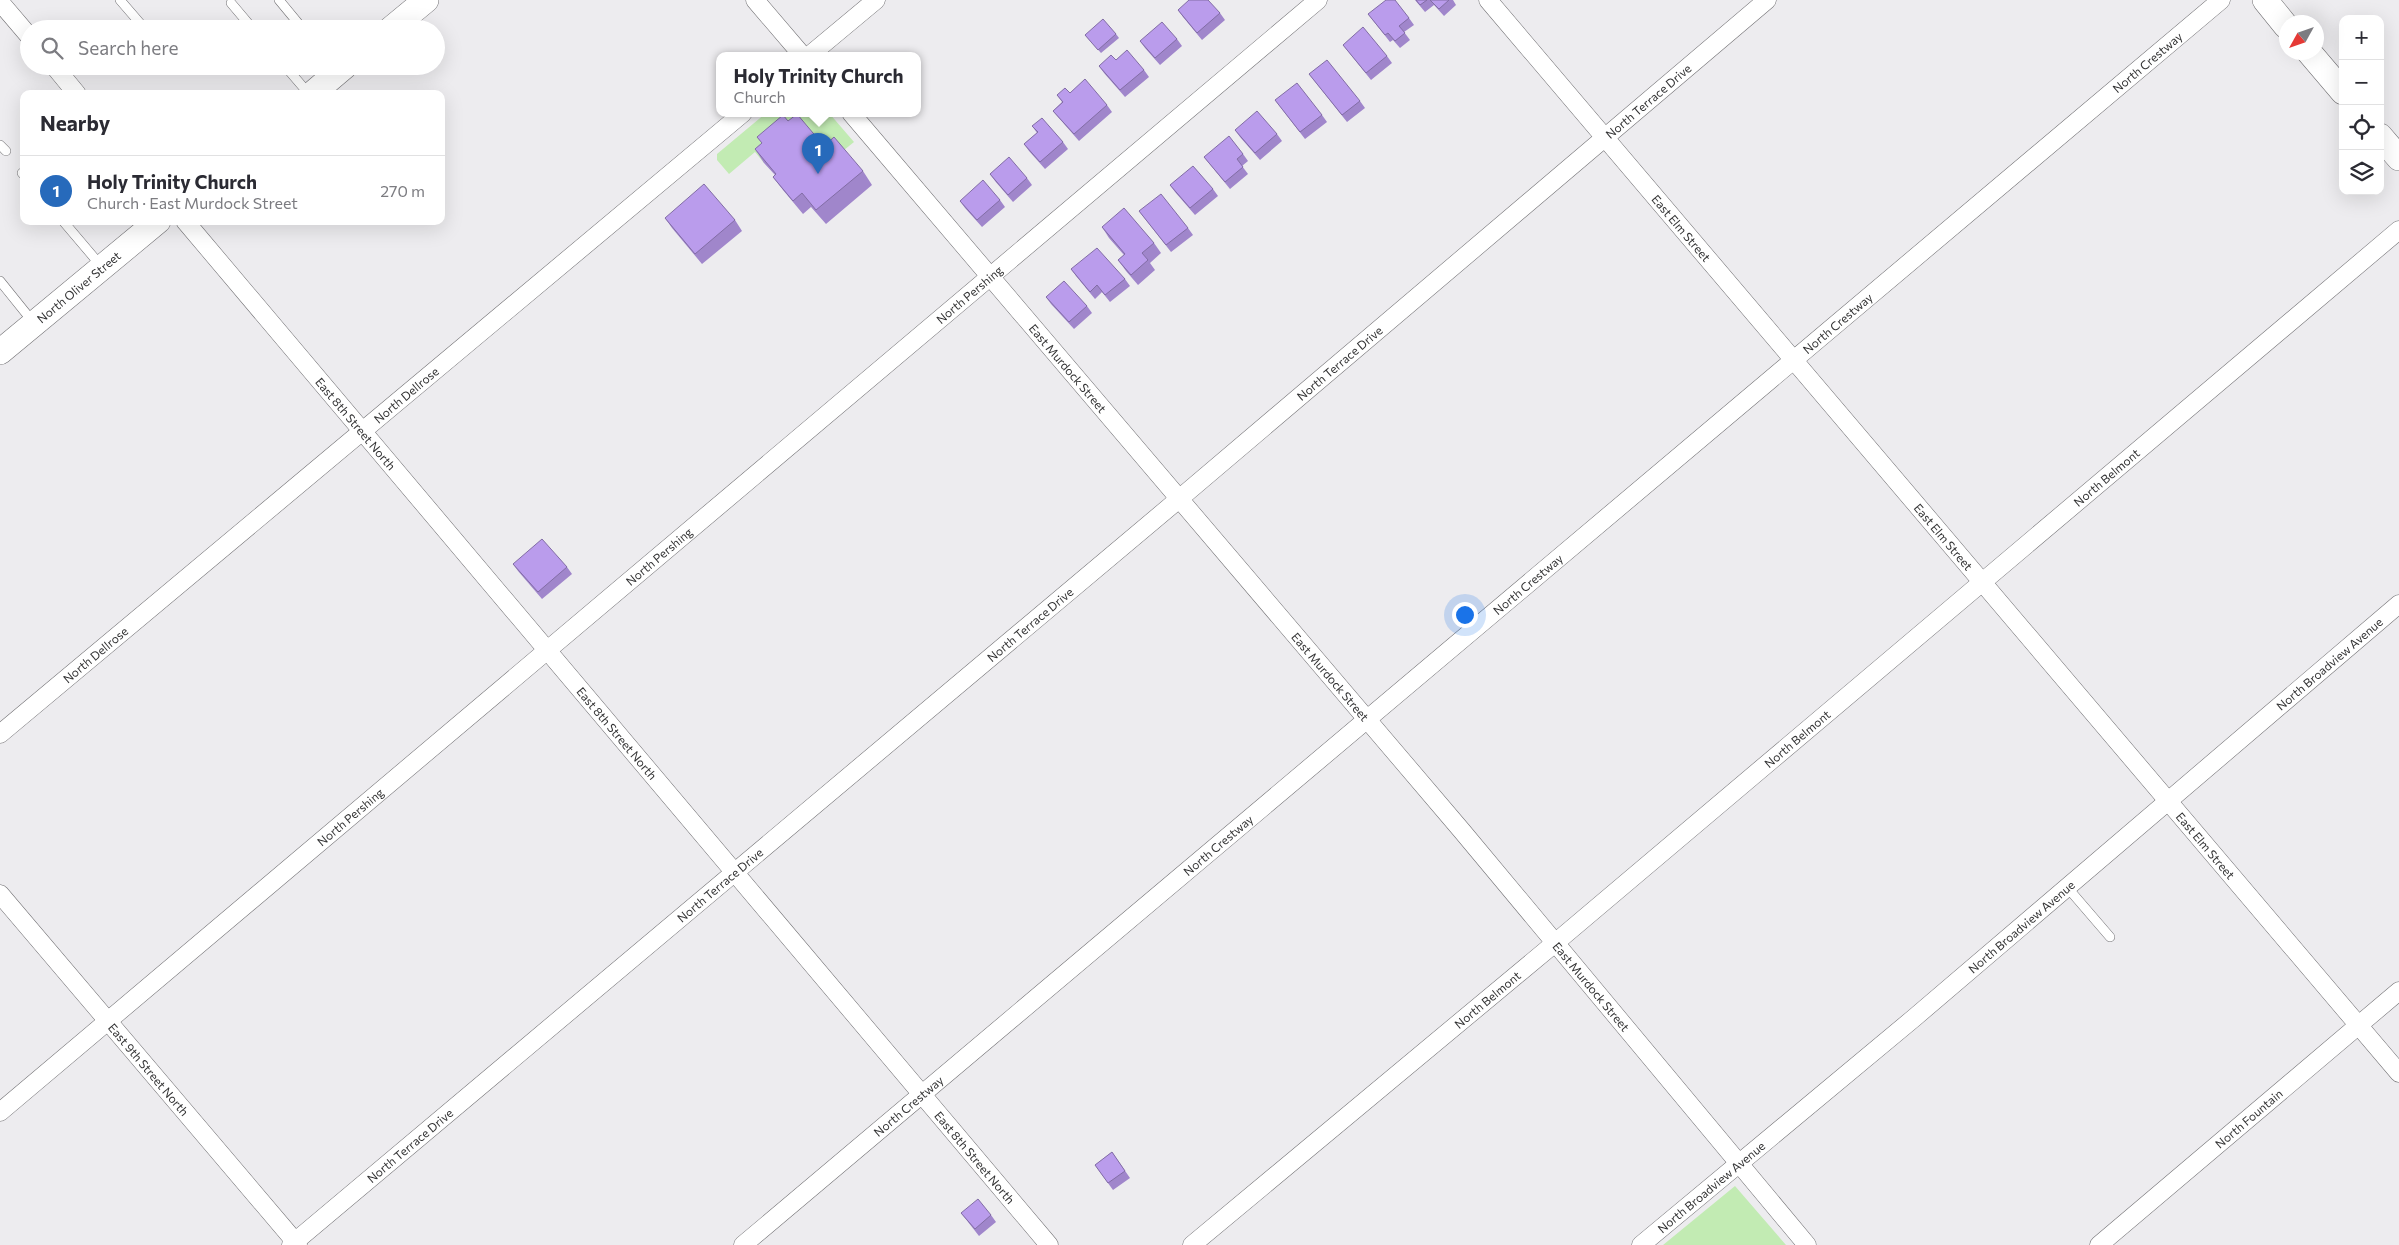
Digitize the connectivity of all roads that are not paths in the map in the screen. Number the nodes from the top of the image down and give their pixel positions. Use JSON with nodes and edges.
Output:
{"nodes":[{"id":1,"x":120,"y":0,"type":"edge"},
{"id":2,"x":279,"y":0,"type":"edge"},
{"id":3,"x":426,"y":0,"type":"edge"},
{"id":4,"x":755,"y":0,"type":"edge"},
{"id":5,"x":876,"y":0,"type":"edge"},
{"id":6,"x":1318,"y":0,"type":"edge"},
{"id":7,"x":1488,"y":0,"type":"edge"},
{"id":8,"x":1767,"y":0,"type":"edge"},
{"id":9,"x":2221,"y":0,"type":"edge"},
{"id":10,"x":2265,"y":0,"type":"edge"},
{"id":11,"x":0,"y":2,"type":"edge"},
{"id":12,"x":231,"y":3,"type":"dead end"},
{"id":13,"x":2279,"y":17,"type":"edge"},
{"id":14,"x":137,"y":20,"type":"edge"},
{"id":15,"x":245,"y":20,"type":"edge"},
{"id":16,"x":296,"y":20,"type":"edge"},
{"id":17,"x":402,"y":20,"type":"edge"},
{"id":18,"x":20,"y":25,"type":"edge"},
{"id":19,"x":799,"y":52,"type":"edge"},
{"id":20,"x":814,"y":52,"type":"edge"},
{"id":21,"x":2316,"y":60,"type":"edge"},
{"id":22,"x":61,"y":75,"type":"edge"},
{"id":23,"x":293,"y":75,"type":"edge"},
{"id":24,"x":332,"y":75,"type":"edge"},
{"id":25,"x":2339,"y":87,"type":"edge"},
{"id":26,"x":74,"y":90,"type":"edge"},
{"id":27,"x":306,"y":90,"type":"edge"},
{"id":28,"x":315,"y":90,"type":"edge"},
{"id":29,"x":738,"y":117,"type":"edge"},
{"id":30,"x":854,"y":117,"type":"edge"},
{"id":31,"x":1605,"y":138,"type":"junction"},
{"id":32,"x":2384,"y":141,"type":"edge"},
{"id":33,"x":2399,"y":158,"type":"edge"},
{"id":34,"x":66,"y":225,"type":"edge"},
{"id":35,"x":153,"y":225,"type":"edge"},
{"id":36,"x":188,"y":225,"type":"edge"},
{"id":37,"x":2399,"y":230,"type":"edge"},
{"id":38,"x":102,"y":267,"type":"junction"},
{"id":39,"x":990,"y":277,"type":"junction"},
{"id":40,"x":0,"y":281,"type":"edge"},
{"id":41,"x":34,"y":323,"type":"junction"},
{"id":42,"x":2,"y":345,"type":"edge"},
{"id":43,"x":1794,"y":360,"type":"junction"},
{"id":44,"x":363,"y":431,"type":"junction"},
{"id":45,"x":1179,"y":499,"type":"junction"},
{"id":46,"x":1983,"y":582,"type":"junction"},
{"id":47,"x":2399,"y":604,"type":"edge"},
{"id":48,"x":548,"y":649,"type":"junction"},
{"id":49,"x":1367,"y":721,"type":"junction"},
{"id":50,"x":0,"y":734,"type":"edge"},
{"id":51,"x":2168,"y":799,"type":"junction"},
{"id":52,"x":735,"y":871,"type":"junction"},
{"id":53,"x":2067,"y":887,"type":"junction"},
{"id":54,"x":0,"y":894,"type":"edge"},
{"id":55,"x":2110,"y":937,"type":"dead end"},
{"id":56,"x":1555,"y":943,"type":"junction"},
{"id":57,"x":2399,"y":991,"type":"edge"},
{"id":58,"x":108,"y":1021,"type":"junction"},
{"id":59,"x":2358,"y":1025,"type":"junction"},
{"id":60,"x":2399,"y":1073,"type":"edge"},
{"id":61,"x":922,"y":1094,"type":"junction"},
{"id":62,"x":0,"y":1112,"type":"edge"},
{"id":63,"x":1737,"y":1164,"type":"junction"},
{"id":64,"x":295,"y":1244,"type":"edge"},
{"id":65,"x":743,"y":1245,"type":"edge"},
{"id":66,"x":1049,"y":1245,"type":"edge"},
{"id":67,"x":1192,"y":1245,"type":"edge"},
{"id":68,"x":1641,"y":1245,"type":"edge"},
{"id":69,"x":1807,"y":1245,"type":"edge"},
{"id":70,"x":2099,"y":1245,"type":"edge"}],
"edges":[{"from":1,"to":14,"type":"lane"},
{"from":2,"to":16,"type":"lane"},
{"from":3,"to":17,"type":"main road"},
{"from":4,"to":19,"type":"street"},
{"from":5,"to":20,"type":"street"},
{"from":6,"to":39,"type":"street","name":"North Pershing"},
{"from":7,"to":31,"type":"street","name":"East Elm Street"},
{"from":8,"to":31,"type":"street","name":"North Terrace Drive"},
{"from":9,"to":43,"type":"street","name":"North Crestway"},
{"from":10,"to":13,"type":"main road"},
{"from":11,"to":18,"type":"street"},
{"from":12,"to":15,"type":"lane"},
{"from":21,"to":25,"type":"main road"},
{"from":22,"to":26,"type":"street"},
{"from":23,"to":27,"type":"lane"},
{"from":24,"to":28,"type":"main road"},
{"from":29,"to":44,"type":"street","name":"North Dellrose"},
{"from":30,"to":39,"type":"street","name":"East Murdock Street"},
{"from":31,"to":43,"type":"street","name":"East Elm Street"},
{"from":31,"to":45,"type":"street","name":"North Terrace Drive"},
{"from":32,"to":33,"type":"main road"},
{"from":34,"to":38,"type":"lane"},
{"from":35,"to":38,"type":"main road","name":"North Oliver Street"},
{"from":36,"to":44,"type":"street","name":"East 8th Street North"},
{"from":37,"to":46,"type":"street","name":"North Belmont"},
{"from":38,"to":41,"type":"main road","name":"North Oliver Street"},
{"from":39,"to":45,"type":"street","name":"East Murdock Street"},
{"from":39,"to":48,"type":"street","name":"North Pershing"},
{"from":40,"to":41,"type":"lane"},
{"from":41,"to":42,"type":"main road","name":"North Oliver Street"},
{"from":43,"to":46,"type":"street","name":"East Elm Street"},
{"from":43,"to":49,"type":"street","name":"North Crestway"},
{"from":44,"to":48,"type":"street","name":"East 8th Street North"},
{"from":44,"to":50,"type":"street","name":"North Dellrose"},
{"from":45,"to":49,"type":"street","name":"East Murdock Street"},
{"from":45,"to":52,"type":"street","name":"North Terrace Drive"},
{"from":46,"to":51,"type":"street","name":"East Elm Street"},
{"from":46,"to":56,"type":"street","name":"North Belmont"},
{"from":47,"to":51,"type":"street","name":"North Broadview Avenue"},
{"from":48,"to":52,"type":"street","name":"East 8th Street North"},
{"from":48,"to":58,"type":"street","name":"North Pershing"},
{"from":49,"to":56,"type":"street","name":"East Murdock Street"},
{"from":49,"to":61,"type":"street","name":"North Crestway"},
{"from":51,"to":53,"type":"street","name":"North Broadview Avenue"},
{"from":51,"to":59,"type":"street","name":"East Elm Street"},
{"from":52,"to":61,"type":"street","name":"East 8th Street North"},
{"from":52,"to":64,"type":"street","name":"North Terrace Drive"},
{"from":53,"to":55,"type":"lane"},
{"from":53,"to":63,"type":"street","name":"North Broadview Avenue"},
{"from":54,"to":58,"type":"street","name":"East 9th Street North"},
{"from":56,"to":63,"type":"street","name":"East Murdock Street"},
{"from":56,"to":67,"type":"street","name":"North Belmont"},
{"from":57,"to":59,"type":"street","name":"North Fountain"},
{"from":58,"to":62,"type":"street","name":"North Pershing"},
{"from":58,"to":64,"type":"street","name":"East 9th Street North"},
{"from":59,"to":60,"type":"street","name":"East Elm Street"},
{"from":59,"to":70,"type":"street","name":"North Fountain"},
{"from":61,"to":65,"type":"street","name":"North Crestway"},
{"from":61,"to":66,"type":"street","name":"East 8th Street North"},
{"from":63,"to":68,"type":"street","name":"North Broadview Avenue"},
{"from":63,"to":69,"type":"street","name":"East Murdock Street"}]}
